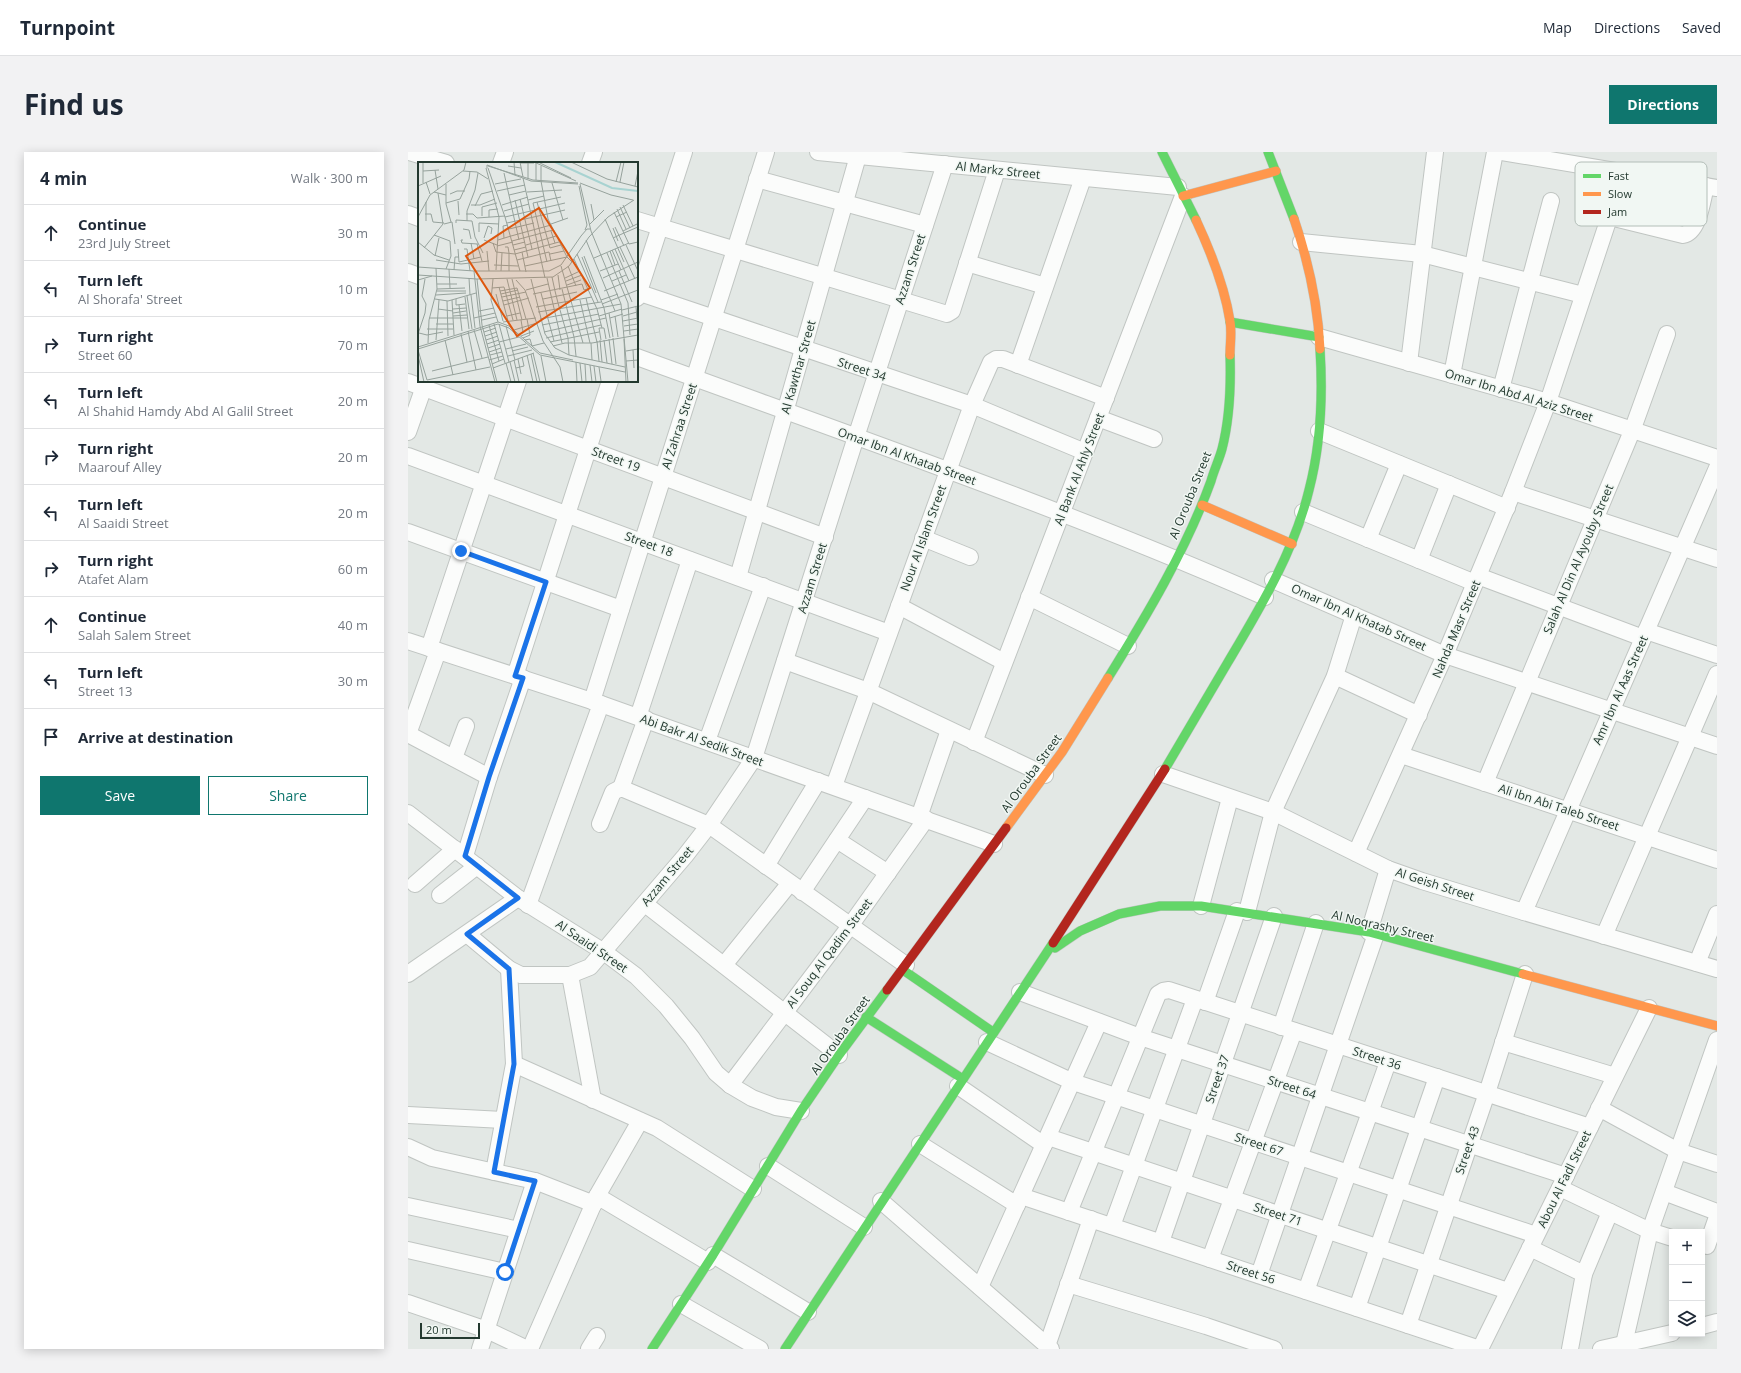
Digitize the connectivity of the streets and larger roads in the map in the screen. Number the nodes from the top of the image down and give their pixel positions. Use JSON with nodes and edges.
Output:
{"nodes":[{"id":1,"x":505,"y":152,"type":"edge"},
{"id":2,"x":594,"y":152,"type":"edge"},
{"id":3,"x":684,"y":152,"type":"edge"},
{"id":4,"x":766,"y":152,"type":"edge"},
{"id":5,"x":818,"y":152,"type":"edge"},
{"id":6,"x":1162,"y":152,"type":"edge"},
{"id":7,"x":1268,"y":152,"type":"edge"},
{"id":8,"x":1435,"y":152,"type":"edge"},
{"id":9,"x":1495,"y":152,"type":"edge"},
{"id":10,"x":1502,"y":152,"type":"edge"},
{"id":11,"x":410,"y":155,"type":"edge"},
{"id":12,"x":858,"y":156,"type":"junction"},
{"id":13,"x":442,"y":162,"type":"edge"},
{"id":14,"x":501,"y":162,"type":"edge"},
{"id":15,"x":590,"y":162,"type":"edge"},
{"id":16,"x":945,"y":164,"type":"junction"},
{"id":17,"x":1575,"y":164,"type":"edge"},
{"id":18,"x":997,"y":170,"type":"junction"},
{"id":19,"x":1276,"y":171,"type":"junction"},
{"id":20,"x":1083,"y":178,"type":"junction"},
{"id":21,"x":758,"y":179,"type":"junction"},
{"id":22,"x":1711,"y":187,"type":"edge"},
{"id":23,"x":1181,"y":192,"type":"junction"},
{"id":24,"x":1707,"y":197,"type":"edge"},
{"id":25,"x":1551,"y":201,"type":"dead end"},
{"id":26,"x":845,"y":203,"type":"junction"},
{"id":27,"x":408,"y":214,"type":"edge"},
{"id":28,"x":418,"y":218,"type":"edge"},
{"id":29,"x":638,"y":220,"type":"edge"},
{"id":30,"x":925,"y":225,"type":"junction"},
{"id":31,"x":1606,"y":226,"type":"edge"},
{"id":32,"x":1648,"y":226,"type":"edge"},
{"id":33,"x":1696,"y":226,"type":"edge"},
{"id":34,"x":660,"y":227,"type":"junction"},
{"id":35,"x":1301,"y":242,"type":"junction"},
{"id":36,"x":735,"y":250,"type":"junction"},
{"id":37,"x":1422,"y":254,"type":"junction"},
{"id":38,"x":967,"y":263,"type":"junction"},
{"id":39,"x":1473,"y":267,"type":"junction"},
{"id":40,"x":408,"y":272,"type":"edge"},
{"id":41,"x":418,"y":276,"type":"edge"},
{"id":42,"x":824,"y":276,"type":"junction"},
{"id":43,"x":1530,"y":281,"type":"junction"},
{"id":44,"x":1045,"y":286,"type":"junction"},
{"id":45,"x":638,"y":295,"type":"edge"},
{"id":46,"x":1583,"y":295,"type":"junction"},
{"id":47,"x":900,"y":300,"type":"junction"},
{"id":48,"x":713,"y":318,"type":"junction"},
{"id":49,"x":1230,"y":322,"type":"junction"},
{"id":50,"x":1667,"y":334,"type":"dead end"},
{"id":51,"x":1319,"y":337,"type":"junction"},
{"id":52,"x":803,"y":349,"type":"junction"},
{"id":53,"x":638,"y":357,"type":"edge"},
{"id":54,"x":1409,"y":363,"type":"junction"},
{"id":55,"x":1018,"y":365,"type":"junction"},
{"id":56,"x":876,"y":373,"type":"junction"},
{"id":57,"x":1452,"y":375,"type":"junction"},
{"id":58,"x":695,"y":378,"type":"junction"},
{"id":59,"x":408,"y":382,"type":"edge"},
{"id":60,"x":518,"y":382,"type":"edge"},
{"id":61,"x":610,"y":382,"type":"edge"},
{"id":62,"x":425,"y":384,"type":"edge"},
{"id":63,"x":1501,"y":389,"type":"junction"},
{"id":64,"x":1106,"y":398,"type":"junction"},
{"id":65,"x":1548,"y":402,"type":"junction"},
{"id":66,"x":972,"y":405,"type":"junction"},
{"id":67,"x":785,"y":412,"type":"junction"},
{"id":68,"x":505,"y":418,"type":"junction"},
{"id":69,"x":1098,"y":418,"type":"junction"},
{"id":70,"x":1632,"y":431,"type":"junction"},
{"id":71,"x":408,"y":432,"type":"edge"},
{"id":72,"x":1319,"y":432,"type":"junction"},
{"id":73,"x":856,"y":437,"type":"junction"},
{"id":74,"x":1154,"y":439,"type":"dead end"},
{"id":75,"x":588,"y":449,"type":"junction"},
{"id":76,"x":1085,"y":452,"type":"junction"},
{"id":77,"x":408,"y":456,"type":"edge"},
{"id":78,"x":1717,"y":458,"type":"edge"},
{"id":79,"x":1399,"y":464,"type":"junction"},
{"id":80,"x":1717,"y":468,"type":"edge"},
{"id":81,"x":948,"y":471,"type":"junction"},
{"id":82,"x":663,"y":477,"type":"junction"},
{"id":83,"x":483,"y":484,"type":"junction"},
{"id":84,"x":1449,"y":484,"type":"junction"},
{"id":85,"x":1513,"y":492,"type":"junction"},
{"id":86,"x":1202,"y":505,"type":"junction"},
{"id":87,"x":1507,"y":508,"type":"junction"},
{"id":88,"x":756,"y":511,"type":"junction"},
{"id":89,"x":1303,"y":512,"type":"junction"},
{"id":90,"x":1062,"y":513,"type":"junction"},
{"id":91,"x":567,"y":515,"type":"junction"},
{"id":92,"x":1595,"y":519,"type":"junction"},
{"id":93,"x":408,"y":532,"type":"edge"},
{"id":94,"x":825,"y":537,"type":"junction"},
{"id":95,"x":923,"y":538,"type":"junction"},
{"id":96,"x":1368,"y":539,"type":"junction"},
{"id":97,"x":642,"y":542,"type":"junction"},
{"id":98,"x":1292,"y":544,"type":"junction"},
{"id":99,"x":1682,"y":548,"type":"junction"},
{"id":100,"x":461,"y":551,"type":"junction"},
{"id":101,"x":970,"y":557,"type":"dead end"},
{"id":102,"x":1177,"y":558,"type":"junction"},
{"id":103,"x":1717,"y":559,"type":"edge"},
{"id":104,"x":690,"y":560,"type":"junction"},
{"id":105,"x":1419,"y":560,"type":"junction"},
{"id":106,"x":738,"y":577,"type":"junction"},
{"id":107,"x":1477,"y":579,"type":"junction"},
{"id":108,"x":1273,"y":580,"type":"junction"},
{"id":109,"x":546,"y":582,"type":"junction"},
{"id":110,"x":763,"y":586,"type":"junction"},
{"id":111,"x":1029,"y":597,"type":"junction"},
{"id":112,"x":1265,"y":597,"type":"junction"},
{"id":113,"x":805,"y":602,"type":"junction"},
{"id":114,"x":899,"y":606,"type":"junction"},
{"id":115,"x":1558,"y":606,"type":"junction"},
{"id":116,"x":621,"y":609,"type":"junction"},
{"id":117,"x":1354,"y":615,"type":"junction"},
{"id":118,"x":889,"y":632,"type":"junction"},
{"id":119,"x":1644,"y":634,"type":"junction"},
{"id":120,"x":408,"y":641,"type":"edge"},
{"id":121,"x":1128,"y":646,"type":"junction"},
{"id":122,"x":433,"y":649,"type":"junction"},
{"id":123,"x":1717,"y":654,"type":"edge"},
{"id":124,"x":1446,"y":655,"type":"junction"},
{"id":125,"x":785,"y":661,"type":"junction"},
{"id":126,"x":1004,"y":662,"type":"junction"},
{"id":127,"x":1717,"y":674,"type":"edge"},
{"id":128,"x":1335,"y":676,"type":"junction"},
{"id":129,"x":519,"y":677,"type":"junction"},
{"id":130,"x":1527,"y":682,"type":"junction"},
{"id":131,"x":868,"y":691,"type":"junction"},
{"id":132,"x":597,"y":702,"type":"junction"},
{"id":133,"x":1611,"y":710,"type":"junction"},
{"id":134,"x":1419,"y":715,"type":"junction"},
{"id":135,"x":642,"y":718,"type":"junction"},
{"id":136,"x":466,"y":726,"type":"dead end"},
{"id":137,"x":949,"y":730,"type":"junction"},
{"id":138,"x":408,"y":734,"type":"edge"},
{"id":139,"x":1690,"y":737,"type":"junction"},
{"id":140,"x":707,"y":741,"type":"junction"},
{"id":141,"x":974,"y":742,"type":"junction"},
{"id":142,"x":1717,"y":746,"type":"edge"},
{"id":143,"x":1401,"y":755,"type":"junction"},
{"id":144,"x":454,"y":758,"type":"junction"},
{"id":145,"x":754,"y":758,"type":"junction"},
{"id":146,"x":1163,"y":774,"type":"junction"},
{"id":147,"x":1045,"y":775,"type":"junction"},
{"id":148,"x":489,"y":777,"type":"junction"},
{"id":149,"x":818,"y":781,"type":"junction"},
{"id":150,"x":1485,"y":783,"type":"junction"},
{"id":151,"x":834,"y":786,"type":"junction"},
{"id":152,"x":621,"y":788,"type":"junction"},
{"id":153,"x":865,"y":798,"type":"junction"},
{"id":154,"x":1230,"y":798,"type":"junction"},
{"id":155,"x":1567,"y":810,"type":"junction"},
{"id":156,"x":1273,"y":812,"type":"junction"},
{"id":157,"x":408,"y":813,"type":"edge"},
{"id":158,"x":922,"y":818,"type":"junction"},
{"id":159,"x":600,"y":824,"type":"dead end"},
{"id":160,"x":708,"y":825,"type":"junction"},
{"id":161,"x":1646,"y":837,"type":"junction"},
{"id":162,"x":837,"y":840,"type":"junction"},
{"id":163,"x":994,"y":844,"type":"junction"},
{"id":164,"x":1356,"y":853,"type":"junction"},
{"id":165,"x":466,"y":857,"type":"junction"},
{"id":166,"x":1717,"y":860,"type":"edge"},
{"id":167,"x":766,"y":866,"type":"junction"},
{"id":168,"x":1388,"y":869,"type":"junction"},
{"id":169,"x":888,"y":873,"type":"junction"},
{"id":170,"x":415,"y":884,"type":"dead end"},
{"id":171,"x":796,"y":887,"type":"junction"},
{"id":172,"x":440,"y":895,"type":"dead end"},
{"id":173,"x":523,"y":902,"type":"junction"},
{"id":174,"x":645,"y":904,"type":"junction"},
{"id":175,"x":1201,"y":906,"type":"junction"},
{"id":176,"x":1242,"y":911,"type":"junction"},
{"id":177,"x":1524,"y":912,"type":"junction"},
{"id":178,"x":1717,"y":914,"type":"edge"},
{"id":179,"x":1274,"y":916,"type":"junction"},
{"id":180,"x":1316,"y":923,"type":"junction"},
{"id":181,"x":850,"y":926,"type":"junction"},
{"id":182,"x":1372,"y":933,"type":"junction"},
{"id":183,"x":467,"y":934,"type":"junction"},
{"id":184,"x":1604,"y":936,"type":"junction"},
{"id":185,"x":604,"y":952,"type":"junction"},
{"id":186,"x":1046,"y":954,"type":"junction"},
{"id":187,"x":1697,"y":963,"type":"junction"},
{"id":188,"x":724,"y":966,"type":"junction"},
{"id":189,"x":904,"y":967,"type":"junction"},
{"id":190,"x":509,"y":969,"type":"junction"},
{"id":191,"x":1717,"y":969,"type":"edge"},
{"id":192,"x":408,"y":974,"type":"edge"},
{"id":193,"x":1525,"y":974,"type":"junction"},
{"id":194,"x":570,"y":975,"type":"junction"},
{"id":195,"x":1020,"y":992,"type":"junction"},
{"id":196,"x":1200,"y":1001,"type":"junction"},
{"id":197,"x":1649,"y":1008,"type":"junction"},
{"id":198,"x":785,"y":1013,"type":"junction"},
{"id":199,"x":1240,"y":1014,"type":"junction"},
{"id":200,"x":866,"y":1017,"type":"junction"},
{"id":201,"x":1099,"y":1022,"type":"junction"},
{"id":202,"x":1717,"y":1026,"type":"edge"},
{"id":203,"x":1287,"y":1029,"type":"junction"},
{"id":204,"x":990,"y":1037,"type":"junction"},
{"id":205,"x":1140,"y":1037,"type":"junction"},
{"id":206,"x":1717,"y":1040,"type":"edge"},
{"id":207,"x":1504,"y":1042,"type":"junction"},
{"id":208,"x":1338,"y":1045,"type":"junction"},
{"id":209,"x":1176,"y":1049,"type":"junction"},
{"id":210,"x":839,"y":1055,"type":"junction"},
{"id":211,"x":1388,"y":1062,"type":"junction"},
{"id":212,"x":514,"y":1064,"type":"junction"},
{"id":213,"x":1223,"y":1064,"type":"junction"},
{"id":214,"x":1615,"y":1076,"type":"junction"},
{"id":215,"x":1437,"y":1078,"type":"junction"},
{"id":216,"x":1276,"y":1081,"type":"junction"},
{"id":217,"x":1073,"y":1082,"type":"junction"},
{"id":218,"x":960,"y":1083,"type":"junction"},
{"id":219,"x":730,"y":1084,"type":"junction"},
{"id":220,"x":1487,"y":1094,"type":"junction"},
{"id":221,"x":1320,"y":1096,"type":"junction"},
{"id":222,"x":1116,"y":1097,"type":"junction"},
{"id":223,"x":593,"y":1100,"type":"junction"},
{"id":224,"x":1599,"y":1108,"type":"junction"},
{"id":225,"x":1155,"y":1110,"type":"junction"},
{"id":226,"x":801,"y":1111,"type":"junction"},
{"id":227,"x":1370,"y":1112,"type":"junction"},
{"id":228,"x":408,"y":1115,"type":"edge"},
{"id":229,"x":503,"y":1120,"type":"junction"},
{"id":230,"x":640,"y":1121,"type":"junction"},
{"id":231,"x":1201,"y":1125,"type":"junction"},
{"id":232,"x":1590,"y":1127,"type":"junction"},
{"id":233,"x":1420,"y":1128,"type":"junction"},
{"id":234,"x":1046,"y":1141,"type":"junction"},
{"id":235,"x":1253,"y":1142,"type":"junction"},
{"id":236,"x":920,"y":1144,"type":"junction"},
{"id":237,"x":1469,"y":1144,"type":"junction"},
{"id":238,"x":408,"y":1146,"type":"edge"},
{"id":239,"x":1678,"y":1151,"type":"junction"},
{"id":240,"x":1093,"y":1152,"type":"junction"},
{"id":241,"x":1299,"y":1157,"type":"junction"},
{"id":242,"x":1717,"y":1164,"type":"edge"},
{"id":243,"x":768,"y":1166,"type":"junction"},
{"id":244,"x":1134,"y":1166,"type":"junction"},
{"id":245,"x":494,"y":1172,"type":"junction"},
{"id":246,"x":1348,"y":1173,"type":"junction"},
{"id":247,"x":535,"y":1181,"type":"junction"},
{"id":248,"x":1181,"y":1182,"type":"junction"},
{"id":249,"x":1563,"y":1182,"type":"junction"},
{"id":250,"x":754,"y":1189,"type":"junction"},
{"id":251,"x":1398,"y":1190,"type":"junction"},
{"id":252,"x":1664,"y":1192,"type":"junction"},
{"id":253,"x":1232,"y":1199,"type":"junction"},
{"id":254,"x":596,"y":1200,"type":"junction"},
{"id":255,"x":1019,"y":1200,"type":"junction"},
{"id":256,"x":881,"y":1201,"type":"junction"},
{"id":257,"x":408,"y":1206,"type":"edge"},
{"id":258,"x":1448,"y":1206,"type":"junction"},
{"id":259,"x":1069,"y":1212,"type":"junction"},
{"id":260,"x":1610,"y":1212,"type":"junction"},
{"id":261,"x":1717,"y":1212,"type":"edge"},
{"id":262,"x":1280,"y":1215,"type":"junction"},
{"id":263,"x":1717,"y":1217,"type":"edge"},
{"id":264,"x":1091,"y":1219,"type":"junction"},
{"id":265,"x":1112,"y":1226,"type":"junction"},
{"id":266,"x":864,"y":1227,"type":"junction"},
{"id":267,"x":519,"y":1230,"type":"junction"},
{"id":268,"x":1328,"y":1231,"type":"junction"},
{"id":269,"x":1650,"y":1231,"type":"junction"},
{"id":270,"x":1669,"y":1237,"type":"edge"},
{"id":271,"x":1161,"y":1242,"type":"junction"},
{"id":272,"x":1533,"y":1242,"type":"junction"},
{"id":273,"x":1378,"y":1248,"type":"junction"},
{"id":274,"x":1709,"y":1248,"type":"edge"},
{"id":275,"x":408,"y":1250,"type":"edge"},
{"id":276,"x":711,"y":1258,"type":"junction"},
{"id":277,"x":1210,"y":1259,"type":"junction"},
{"id":278,"x":1428,"y":1264,"type":"junction"},
{"id":279,"x":505,"y":1272,"type":"junction"},
{"id":280,"x":1584,"y":1274,"type":"junction"},
{"id":281,"x":1259,"y":1275,"type":"junction"},
{"id":282,"x":1068,"y":1284,"type":"junction"},
{"id":283,"x":980,"y":1287,"type":"junction"},
{"id":284,"x":1306,"y":1291,"type":"junction"},
{"id":285,"x":1508,"y":1291,"type":"junction"},
{"id":286,"x":408,"y":1303,"type":"edge"},
{"id":287,"x":681,"y":1304,"type":"junction"},
{"id":288,"x":1357,"y":1308,"type":"junction"},
{"id":289,"x":808,"y":1312,"type":"junction"},
{"id":290,"x":1717,"y":1322,"type":"edge"},
{"id":291,"x":1408,"y":1325,"type":"junction"},
{"id":292,"x":1705,"y":1325,"type":"edge"},
{"id":293,"x":487,"y":1330,"type":"junction"},
{"id":294,"x":1669,"y":1334,"type":"edge"},
{"id":295,"x":1624,"y":1344,"type":"junction"},
{"id":296,"x":1644,"y":1344,"type":"edge"},
{"id":297,"x":1049,"y":1347,"type":"edge"},
{"id":298,"x":480,"y":1349,"type":"edge"},
{"id":299,"x":528,"y":1349,"type":"edge"},
{"id":300,"x":652,"y":1349,"type":"edge"},
{"id":301,"x":760,"y":1349,"type":"edge"},
{"id":302,"x":785,"y":1349,"type":"edge"},
{"id":303,"x":1274,"y":1349,"type":"edge"},
{"id":304,"x":1480,"y":1349,"type":"edge"},
{"id":305,"x":1570,"y":1349,"type":"edge"},
{"id":306,"x":1601,"y":1349,"type":"edge"}],
"edges":[{"from":1,"to":14,"type":"street"},
{"from":2,"to":15,"type":"street"},
{"from":3,"to":34,"type":"street"},
{"from":4,"to":21,"type":"street","name":"Al Zahraa Street"},
{"from":5,"to":12,"type":"street","name":"Al Markz Street"},
{"from":6,"to":23,"type":"street","name":"Al Orouba Street"},
{"from":7,"to":19,"type":"street"},
{"from":8,"to":37,"type":"street"},
{"from":9,"to":39,"type":"street"},
{"from":10,"to":17,"type":"street"},
{"from":11,"to":13,"type":"street"},
{"from":12,"to":16,"type":"street","name":"Al Markz Street"},
{"from":12,"to":26,"type":"street","name":"Al Kawthar Street"},
{"from":16,"to":18,"type":"street","name":"Al Markz Street"},
{"from":16,"to":30,"type":"street","name":"Azzam Street"},
{"from":18,"to":20,"type":"street","name":"Al Markz Street"},
{"from":18,"to":38,"type":"street"},
{"from":19,"to":23,"type":"street"},
{"from":19,"to":35,"type":"street"},
{"from":20,"to":23,"type":"street","name":"Al Markz Street"},
{"from":20,"to":44,"type":"street"},
{"from":21,"to":26,"type":"street"},
{"from":21,"to":36,"type":"street","name":"Al Zahraa Street"},
{"from":22,"to":24,"type":"street"},
{"from":23,"to":49,"type":"street","name":"Al Orouba Street"},
{"from":23,"to":64,"type":"street","name":"Al Bank Al Ahly Street"},
{"from":25,"to":43,"type":"street"},
{"from":26,"to":30,"type":"street"},
{"from":26,"to":42,"type":"street","name":"Al Kawthar Street"},
{"from":27,"to":28,"type":"street"},
{"from":29,"to":34,"type":"street"},
{"from":30,"to":47,"type":"street","name":"Azzam Street"},
{"from":31,"to":46,"type":"street","name":"Nahda Masr Street"},
{"from":32,"to":33,"type":"street"},
{"from":34,"to":36,"type":"street"},
{"from":34,"to":45,"type":"street"},
{"from":35,"to":37,"type":"street"},
{"from":35,"to":51,"type":"street"},
{"from":36,"to":42,"type":"street"},
{"from":36,"to":48,"type":"street","name":"Al Zahraa Street"},
{"from":37,"to":39,"type":"street"},
{"from":37,"to":54,"type":"street"},
{"from":38,"to":44,"type":"street"},
{"from":38,"to":47,"type":"street"},
{"from":39,"to":43,"type":"street"},
{"from":39,"to":57,"type":"street"},
{"from":40,"to":41,"type":"street"},
{"from":42,"to":47,"type":"street"},
{"from":42,"to":52,"type":"street","name":"Al Kawthar Street"},
{"from":43,"to":46,"type":"street"},
{"from":43,"to":63,"type":"street"},
{"from":44,"to":55,"type":"street"},
{"from":45,"to":48,"type":"street","name":"Street 34"},
{"from":46,"to":65,"type":"street","name":"Nahda Masr Street"},
{"from":47,"to":56,"type":"street","name":"Azzam Street"},
{"from":48,"to":52,"type":"street","name":"Street 34"},
{"from":48,"to":58,"type":"street","name":"Al Zahraa Street"},
{"from":49,"to":51,"type":"street"},
{"from":49,"to":86,"type":"street","name":"Al Orouba Street"},
{"from":50,"to":70,"type":"street","name":"Salah Al Din Al Ayouby Street"},
{"from":51,"to":54,"type":"street","name":"Omar Ibn Abd Al Aziz Street"},
{"from":51,"to":72,"type":"street"},
{"from":52,"to":56,"type":"street","name":"Street 34"},
{"from":52,"to":67,"type":"street","name":"Al Kawthar Street"},
{"from":53,"to":58,"type":"street","name":"Omar Ibn Al Khatab Street"},
{"from":54,"to":57,"type":"street","name":"Omar Ibn Abd Al Aziz Street"},
{"from":55,"to":64,"type":"street","name":"Nour Al Islam Street"},
{"from":55,"to":66,"type":"street","name":"Nour Al Islam Street"},
{"from":56,"to":66,"type":"street","name":"Street 34"},
{"from":56,"to":73,"type":"street","name":"Azzam Street"},
{"from":57,"to":63,"type":"street","name":"Omar Ibn Abd Al Aziz Street"},
{"from":58,"to":67,"type":"street","name":"Omar Ibn Al Khatab Street"},
{"from":58,"to":82,"type":"street","name":"Al Zahraa Street"},
{"from":59,"to":62,"type":"street","name":"Street 19"},
{"from":60,"to":68,"type":"street"},
{"from":61,"to":75,"type":"street"},
{"from":62,"to":68,"type":"street","name":"Street 19"},
{"from":62,"to":71,"type":"street"},
{"from":63,"to":65,"type":"street","name":"Omar Ibn Abd Al Aziz Street"},
{"from":64,"to":69,"type":"street","name":"Al Bank Al Ahly Street"},
{"from":65,"to":70,"type":"street","name":"Omar Ibn Abd Al Aziz Street"},
{"from":65,"to":85,"type":"street","name":"Nahda Masr Street"},
{"from":66,"to":76,"type":"street","name":"Street 34"},
{"from":66,"to":81,"type":"street","name":"Nour Al Islam Street"},
{"from":67,"to":73,"type":"street","name":"Omar Ibn Al Khatab Street"},
{"from":67,"to":88,"type":"street","name":"Al Kawthar Street"},
{"from":68,"to":75,"type":"street","name":"Street 19"},
{"from":68,"to":83,"type":"street"},
{"from":69,"to":74,"type":"street"},
{"from":69,"to":76,"type":"street","name":"Al Bank Al Ahly Street"},
{"from":70,"to":78,"type":"street","name":"Omar Ibn Abd Al Aziz Street"},
{"from":70,"to":92,"type":"street","name":"Salah Al Din Al Ayouby Street"},
{"from":72,"to":79,"type":"street"},
{"from":72,"to":89,"type":"street"},
{"from":73,"to":81,"type":"street","name":"Omar Ibn Al Khatab Street"},
{"from":73,"to":94,"type":"street","name":"Azzam Street"},
{"from":75,"to":82,"type":"street","name":"Street 19"},
{"from":75,"to":91,"type":"street"},
{"from":76,"to":90,"type":"street","name":"Al Bank Al Ahly Street"},
{"from":77,"to":83,"type":"street","name":"Street 18"},
{"from":79,"to":84,"type":"street"},
{"from":79,"to":96,"type":"street"},
{"from":80,"to":99,"type":"street","name":"Amr Ibn Al Aas Street"},
{"from":81,"to":90,"type":"street","name":"Omar Ibn Al Khatab Street"},
{"from":81,"to":95,"type":"street","name":"Nour Al Islam Street"},
{"from":82,"to":88,"type":"street","name":"Street 19"},
{"from":82,"to":97,"type":"street","name":"Al Zahraa Street"},
{"from":83,"to":91,"type":"street","name":"Street 18"},
{"from":83,"to":100,"type":"street"},
{"from":84,"to":87,"type":"street"},
{"from":84,"to":105,"type":"street"},
{"from":85,"to":87,"type":"street","name":"Nahda Masr Street"},
{"from":85,"to":92,"type":"street"},
{"from":86,"to":98,"type":"street"},
{"from":86,"to":102,"type":"street","name":"Al Orouba Street"},
{"from":87,"to":107,"type":"street","name":"Nahda Masr Street"},
{"from":88,"to":94,"type":"street","name":"Street 19"},
{"from":88,"to":106,"type":"street","name":"Al Kawthar Street"},
{"from":89,"to":96,"type":"street"},
{"from":89,"to":98,"type":"street"},
{"from":90,"to":102,"type":"street","name":"Omar Ibn Al Khatab Street"},
{"from":90,"to":111,"type":"street","name":"Al Bank Al Ahly Street"},
{"from":91,"to":97,"type":"street","name":"Street 18"},
{"from":91,"to":109,"type":"street"},
{"from":92,"to":99,"type":"street"},
{"from":92,"to":115,"type":"street","name":"Salah Al Din Al Ayouby Street"},
{"from":93,"to":100,"type":"street"},
{"from":94,"to":113,"type":"street","name":"Azzam Street"},
{"from":95,"to":101,"type":"street"},
{"from":95,"to":114,"type":"street","name":"Nour Al Islam Street"},
{"from":96,"to":105,"type":"street"},
{"from":97,"to":104,"type":"street","name":"Street 18"},
{"from":97,"to":116,"type":"street","name":"Al Zahraa Street"},
{"from":98,"to":108,"type":"street"},
{"from":99,"to":103,"type":"street"},
{"from":99,"to":119,"type":"street","name":"Amr Ibn Al Aas Street"},
{"from":100,"to":109,"type":"street"},
{"from":100,"to":122,"type":"street"},
{"from":102,"to":112,"type":"street","name":"Omar Ibn Al Khatab Street"},
{"from":102,"to":121,"type":"street","name":"Al Orouba Street"},
{"from":104,"to":106,"type":"street","name":"Street 18"},
{"from":104,"to":135,"type":"street"},
{"from":105,"to":107,"type":"street"},
{"from":106,"to":110,"type":"street","name":"Street 18"},
{"from":107,"to":115,"type":"street"},
{"from":107,"to":124,"type":"street","name":"Nahda Masr Street"},
{"from":108,"to":112,"type":"street"},
{"from":108,"to":117,"type":"street","name":"Omar Ibn Al Khatab Street"},
{"from":109,"to":116,"type":"street"},
{"from":109,"to":129,"type":"street"},
{"from":110,"to":113,"type":"street","name":"Street 18"},
{"from":110,"to":140,"type":"street"},
{"from":111,"to":121,"type":"street"},
{"from":111,"to":126,"type":"street","name":"Al Bank Al Ahly Street"},
{"from":112,"to":146,"type":"street"},
{"from":113,"to":118,"type":"street","name":"Street 18"},
{"from":113,"to":125,"type":"street","name":"Azzam Street"},
{"from":114,"to":118,"type":"street","name":"Nour Al Islam Street"},
{"from":114,"to":126,"type":"street"},
{"from":115,"to":119,"type":"street"},
{"from":115,"to":130,"type":"street","name":"Salah Al Din Al Ayouby Street"},
{"from":116,"to":132,"type":"street","name":"Al Zahraa Street"},
{"from":117,"to":124,"type":"street","name":"Omar Ibn Al Khatab Street"},
{"from":117,"to":128,"type":"street"},
{"from":118,"to":131,"type":"street","name":"Nour Al Islam Street"},
{"from":119,"to":123,"type":"street"},
{"from":119,"to":133,"type":"street","name":"Amr Ibn Al Aas Street"},
{"from":120,"to":122,"type":"street","name":"Abi Bakr Al Sedik Street"},
{"from":121,"to":147,"type":"street","name":"Al Orouba Street"},
{"from":122,"to":129,"type":"street","name":"Abi Bakr Al Sedik Street"},
{"from":122,"to":138,"type":"street"},
{"from":124,"to":130,"type":"street","name":"Omar Ibn Al Khatab Street"},
{"from":124,"to":134,"type":"street","name":"Nahda Masr Street"},
{"from":125,"to":131,"type":"street"},
{"from":125,"to":145,"type":"street","name":"Azzam Street"},
{"from":126,"to":141,"type":"street","name":"Al Bank Al Ahly Street"},
{"from":127,"to":139,"type":"street"},
{"from":128,"to":134,"type":"street"},
{"from":128,"to":156,"type":"street"},
{"from":129,"to":132,"type":"street","name":"Abi Bakr Al Sedik Street"},
{"from":129,"to":148,"type":"street"},
{"from":130,"to":133,"type":"street","name":"Omar Ibn Al Khatab Street"},
{"from":130,"to":150,"type":"street","name":"Salah Al Din Al Ayouby Street"},
{"from":131,"to":137,"type":"street"},
{"from":131,"to":151,"type":"street","name":"Nour Al Islam Street"},
{"from":132,"to":135,"type":"street","name":"Abi Bakr Al Sedik Street"},
{"from":132,"to":173,"type":"street","name":"Al Zahraa Street"},
{"from":133,"to":139,"type":"street","name":"Omar Ibn Al Khatab Street"},
{"from":133,"to":155,"type":"street","name":"Amr Ibn Al Aas Street"},
{"from":134,"to":143,"type":"street","name":"Nahda Masr Street"},
{"from":135,"to":140,"type":"street","name":"Abi Bakr Al Sedik Street"},
{"from":135,"to":152,"type":"street"},
{"from":136,"to":144,"type":"street"},
{"from":137,"to":141,"type":"street"},
{"from":137,"to":158,"type":"street","name":"Al Souq Al Qadim Street"},
{"from":138,"to":144,"type":"street"},
{"from":139,"to":142,"type":"street","name":"Omar Ibn Al Khatab Street"},
{"from":139,"to":161,"type":"street"},
{"from":140,"to":145,"type":"street","name":"Abi Bakr Al Sedik Street"},
{"from":141,"to":147,"type":"street"},
{"from":143,"to":150,"type":"street","name":"Ali Ibn Abi Taleb Street"},
{"from":143,"to":164,"type":"street","name":"Nahda Masr Street"},
{"from":144,"to":148,"type":"street"},
{"from":145,"to":149,"type":"street","name":"Abi Bakr Al Sedik Street"},
{"from":145,"to":160,"type":"street","name":"Azzam Street"},
{"from":146,"to":154,"type":"street","name":"Al Geish Street"},
{"from":146,"to":186,"type":"street"},
{"from":147,"to":163,"type":"street","name":"Al Orouba Street"},
{"from":148,"to":165,"type":"street"},
{"from":149,"to":151,"type":"street","name":"Abi Bakr Al Sedik Street"},
{"from":149,"to":167,"type":"street"},
{"from":150,"to":155,"type":"street","name":"Ali Ibn Abi Taleb Street"},
{"from":151,"to":153,"type":"street","name":"Abi Bakr Al Sedik Street"},
{"from":152,"to":159,"type":"street"},
{"from":152,"to":160,"type":"street"},
{"from":153,"to":158,"type":"street","name":"Abi Bakr Al Sedik Street"},
{"from":153,"to":162,"type":"street"},
{"from":154,"to":156,"type":"street","name":"Al Geish Street"},
{"from":154,"to":175,"type":"street"},
{"from":155,"to":161,"type":"street","name":"Ali Ibn Abi Taleb Street"},
{"from":155,"to":177,"type":"street","name":"Amr Ibn Al Aas Street"},
{"from":156,"to":164,"type":"street","name":"Al Geish Street"},
{"from":156,"to":176,"type":"street"},
{"from":157,"to":165,"type":"street","name":"Al Saaidi Street"},
{"from":158,"to":163,"type":"street","name":"Abi Bakr Al Sedik Street"},
{"from":158,"to":169,"type":"street","name":"Al Souq Al Qadim Street"},
{"from":160,"to":167,"type":"street"},
{"from":160,"to":174,"type":"street","name":"Azzam Street"},
{"from":161,"to":166,"type":"street","name":"Ali Ibn Abi Taleb Street"},
{"from":161,"to":184,"type":"street"},
{"from":162,"to":169,"type":"street"},
{"from":162,"to":171,"type":"street"},
{"from":163,"to":189,"type":"street","name":"Al Orouba Street"},
{"from":164,"to":168,"type":"street","name":"Al Geish Street"},
{"from":165,"to":170,"type":"street"},
{"from":165,"to":172,"type":"street"},
{"from":165,"to":173,"type":"street","name":"Al Saaidi Street"},
{"from":167,"to":171,"type":"street"},
{"from":168,"to":177,"type":"street","name":"Al Geish Street"},
{"from":168,"to":182,"type":"street"},
{"from":169,"to":181,"type":"street","name":"Al Souq Al Qadim Street"},
{"from":171,"to":181,"type":"street"},
{"from":171,"to":188,"type":"street"},
{"from":173,"to":183,"type":"street"},
{"from":173,"to":185,"type":"street","name":"Al Saaidi Street"},
{"from":174,"to":185,"type":"street","name":"Azzam Street"},
{"from":174,"to":188,"type":"street"},
{"from":175,"to":176,"type":"street","name":"Al Noqrashy Street"},
{"from":175,"to":186,"type":"street","name":"Al Noqrashy Street"},
{"from":176,"to":179,"type":"street","name":"Al Noqrashy Street"},
{"from":176,"to":196,"type":"street"},
{"from":177,"to":184,"type":"street","name":"Al Geish Street"},
{"from":178,"to":187,"type":"street"},
{"from":179,"to":180,"type":"street","name":"Al Noqrashy Street"},
{"from":179,"to":199,"type":"street","name":"Street 37"},
{"from":180,"to":182,"type":"street","name":"Al Noqrashy Street"},
{"from":180,"to":203,"type":"street"},
{"from":181,"to":189,"type":"street"},
{"from":181,"to":198,"type":"street","name":"Al Souq Al Qadim Street"},
{"from":182,"to":193,"type":"street","name":"Al Noqrashy Street"},
{"from":182,"to":208,"type":"street"},
{"from":183,"to":190,"type":"street"},
{"from":183,"to":192,"type":"street"},
{"from":184,"to":187,"type":"street","name":"Al Geish Street"},
{"from":185,"to":194,"type":"street","name":"Azzam Street"},
{"from":185,"to":219,"type":"street","name":"Al Saaidi Street"},
{"from":186,"to":195,"type":"street"},
{"from":187,"to":191,"type":"street","name":"Al Geish Street"},
{"from":188,"to":198,"type":"street"},
{"from":189,"to":200,"type":"street","name":"Al Orouba Street"},
{"from":189,"to":204,"type":"street"},
{"from":190,"to":194,"type":"street"},
{"from":190,"to":212,"type":"street"},
{"from":193,"to":197,"type":"street","name":"Al Noqrashy Street"},
{"from":193,"to":207,"type":"street","name":"Street 43"},
{"from":194,"to":223,"type":"street"},
{"from":195,"to":201,"type":"street","name":"Street 64"},
{"from":195,"to":204,"type":"street"},
{"from":196,"to":199,"type":"street","name":"Street 36"},
{"from":196,"to":205,"type":"street","name":"Street 36"},
{"from":196,"to":209,"type":"street"},
{"from":197,"to":202,"type":"street","name":"Al Noqrashy Street"},
{"from":197,"to":214,"type":"street","name":"Abou Al Fadl Street"},
{"from":198,"to":210,"type":"street"},
{"from":198,"to":219,"type":"street","name":"Al Souq Al Qadim Street"},
{"from":199,"to":203,"type":"street","name":"Street 36"},
{"from":199,"to":213,"type":"street","name":"Street 37"},
{"from":200,"to":210,"type":"street","name":"Al Orouba Street"},
{"from":200,"to":218,"type":"street"},
{"from":201,"to":205,"type":"street","name":"Street 64"},
{"from":201,"to":217,"type":"street"},
{"from":203,"to":208,"type":"street","name":"Street 36"},
{"from":203,"to":216,"type":"street"},
{"from":204,"to":217,"type":"street","name":"Street 67"},
{"from":204,"to":218,"type":"street"},
{"from":205,"to":209,"type":"street","name":"Street 64"},
{"from":205,"to":222,"type":"street"},
{"from":206,"to":239,"type":"street"},
{"from":207,"to":214,"type":"street"},
{"from":207,"to":220,"type":"street","name":"Street 43"},
{"from":208,"to":211,"type":"street","name":"Street 36"},
{"from":208,"to":221,"type":"street"},
{"from":209,"to":213,"type":"street","name":"Street 64"},
{"from":209,"to":225,"type":"street"},
{"from":210,"to":226,"type":"street","name":"Al Orouba Street"},
{"from":211,"to":215,"type":"street","name":"Street 36"},
{"from":211,"to":227,"type":"street"},
{"from":212,"to":223,"type":"street"},
{"from":212,"to":229,"type":"street"},
{"from":213,"to":216,"type":"street","name":"Street 64"},
{"from":213,"to":231,"type":"street","name":"Street 37"},
{"from":214,"to":224,"type":"street","name":"Abou Al Fadl Street"},
{"from":215,"to":220,"type":"street","name":"Street 36"},
{"from":215,"to":233,"type":"street"},
{"from":216,"to":221,"type":"street","name":"Street 64"},
{"from":216,"to":235,"type":"street"},
{"from":217,"to":222,"type":"street","name":"Street 67"},
{"from":217,"to":234,"type":"street"},
{"from":218,"to":234,"type":"street","name":"Street 71"},
{"from":218,"to":236,"type":"street"},
{"from":219,"to":226,"type":"street","name":"Al Saaidi Street"},
{"from":220,"to":232,"type":"street","name":"Street 36"},
{"from":220,"to":237,"type":"street","name":"Street 43"},
{"from":221,"to":227,"type":"street","name":"Street 64"},
{"from":221,"to":241,"type":"street"},
{"from":222,"to":225,"type":"street","name":"Street 67"},
{"from":222,"to":240,"type":"street"},
{"from":223,"to":230,"type":"street"},
{"from":224,"to":232,"type":"street","name":"Abou Al Fadl Street"},
{"from":224,"to":239,"type":"street"},
{"from":225,"to":231,"type":"street","name":"Street 67"},
{"from":225,"to":244,"type":"street"},
{"from":226,"to":243,"type":"street","name":"Al Orouba Street"},
{"from":227,"to":233,"type":"street","name":"Street 64"},
{"from":227,"to":246,"type":"street"},
{"from":228,"to":229,"type":"street"},
{"from":229,"to":245,"type":"street"},
{"from":230,"to":250,"type":"street"},
{"from":230,"to":254,"type":"street"},
{"from":231,"to":235,"type":"street","name":"Street 67"},
{"from":231,"to":248,"type":"street","name":"Street 37"},
{"from":232,"to":249,"type":"street","name":"Abou Al Fadl Street"},
{"from":233,"to":237,"type":"street","name":"Street 64"},
{"from":233,"to":251,"type":"street"},
{"from":234,"to":240,"type":"street","name":"Street 71"},
{"from":234,"to":255,"type":"street"},
{"from":235,"to":241,"type":"street","name":"Street 67"},
{"from":235,"to":253,"type":"street"},
{"from":236,"to":255,"type":"street","name":"Street 56"},
{"from":236,"to":256,"type":"street"},
{"from":237,"to":249,"type":"street","name":"Street 64"},
{"from":237,"to":258,"type":"street","name":"Street 43"},
{"from":238,"to":245,"type":"street"},
{"from":239,"to":242,"type":"street"},
{"from":239,"to":252,"type":"street"},
{"from":240,"to":244,"type":"street","name":"Street 71"},
{"from":240,"to":259,"type":"street"},
{"from":241,"to":246,"type":"street","name":"Street 67"},
{"from":241,"to":262,"type":"street"},
{"from":243,"to":250,"type":"street","name":"Al Orouba Street"},
{"from":243,"to":266,"type":"street"},
{"from":244,"to":248,"type":"street","name":"Street 71"},
{"from":244,"to":265,"type":"street"},
{"from":245,"to":247,"type":"street"},
{"from":246,"to":251,"type":"street","name":"Street 67"},
{"from":246,"to":268,"type":"street"},
{"from":247,"to":254,"type":"street"},
{"from":247,"to":267,"type":"street"},
{"from":248,"to":253,"type":"street","name":"Street 71"},
{"from":248,"to":271,"type":"street","name":"Street 37"},
{"from":249,"to":260,"type":"street","name":"Street 64"},
{"from":249,"to":272,"type":"street","name":"Abou Al Fadl Street"},
{"from":250,"to":276,"type":"street","name":"Al Orouba Street"},
{"from":251,"to":258,"type":"street","name":"Street 67"},
{"from":251,"to":273,"type":"street"},
{"from":252,"to":261,"type":"street"},
{"from":252,"to":269,"type":"street"},
{"from":253,"to":262,"type":"street","name":"Street 71"},
{"from":253,"to":277,"type":"street"},
{"from":254,"to":276,"type":"street"},
{"from":254,"to":299,"type":"street"},
{"from":255,"to":259,"type":"street","name":"Street 56"},
{"from":255,"to":283,"type":"street"},
{"from":256,"to":266,"type":"street"},
{"from":256,"to":283,"type":"street"},
{"from":257,"to":267,"type":"street"},
{"from":258,"to":272,"type":"street","name":"Street 67"},
{"from":258,"to":278,"type":"street","name":"Street 43"},
{"from":259,"to":264,"type":"street","name":"Street 56"},
{"from":260,"to":269,"type":"street","name":"Street 64"},
{"from":260,"to":280,"type":"street"},
{"from":262,"to":268,"type":"street","name":"Street 71"},
{"from":262,"to":281,"type":"street"},
{"from":263,"to":274,"type":"street"},
{"from":264,"to":265,"type":"street","name":"Street 56"},
{"from":264,"to":282,"type":"street"},
{"from":265,"to":271,"type":"street","name":"Street 56"},
{"from":266,"to":289,"type":"street"},
{"from":267,"to":279,"type":"street"},
{"from":268,"to":273,"type":"street","name":"Street 71"},
{"from":268,"to":284,"type":"street"},
{"from":269,"to":270,"type":"street","name":"Street 64"},
{"from":269,"to":295,"type":"street"},
{"from":271,"to":277,"type":"street","name":"Street 56"},
{"from":272,"to":280,"type":"street","name":"Street 67"},
{"from":272,"to":285,"type":"street","name":"Abou Al Fadl Street"},
{"from":273,"to":278,"type":"street","name":"Street 71"},
{"from":273,"to":288,"type":"street"},
{"from":275,"to":279,"type":"street"},
{"from":276,"to":287,"type":"street","name":"Al Orouba Street"},
{"from":276,"to":289,"type":"street"},
{"from":277,"to":281,"type":"street","name":"Street 56"},
{"from":278,"to":285,"type":"street","name":"Street 71"},
{"from":278,"to":291,"type":"street","name":"Street 43"},
{"from":279,"to":293,"type":"street"},
{"from":280,"to":305,"type":"street"},
{"from":281,"to":284,"type":"street","name":"Street 56"},
{"from":282,"to":297,"type":"street"},
{"from":282,"to":303,"type":"street"},
{"from":283,"to":297,"type":"street"},
{"from":284,"to":288,"type":"street","name":"Street 56"},
{"from":285,"to":304,"type":"street","name":"Abou Al Fadl Street"},
{"from":286,"to":293,"type":"street"},
{"from":287,"to":300,"type":"street","name":"Al Orouba Street"},
{"from":287,"to":301,"type":"street"},
{"from":288,"to":291,"type":"street","name":"Street 56"},
{"from":289,"to":302,"type":"street"},
{"from":290,"to":292,"type":"street"},
{"from":291,"to":304,"type":"street","name":"Street 56"},
{"from":293,"to":298,"type":"street"},
{"from":293,"to":299,"type":"street"},
{"from":294,"to":296,"type":"street"},
{"from":295,"to":296,"type":"street"},
{"from":295,"to":306,"type":"street"}]}
